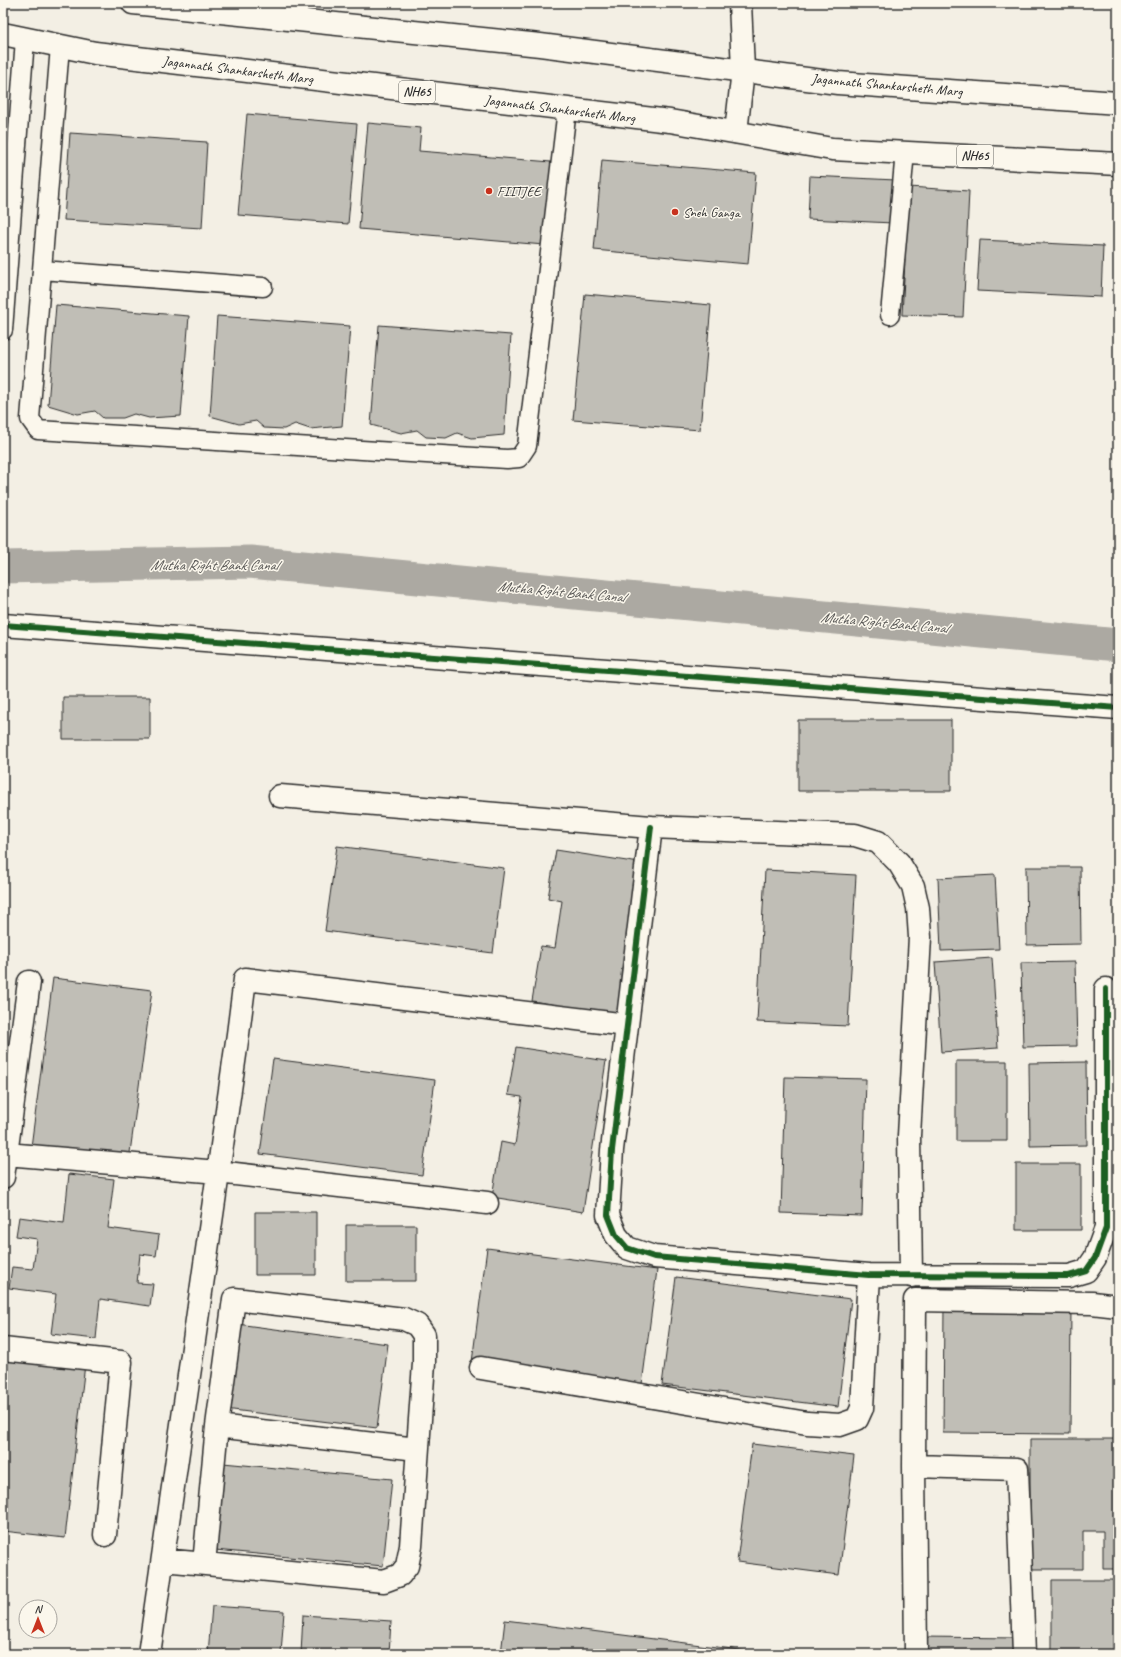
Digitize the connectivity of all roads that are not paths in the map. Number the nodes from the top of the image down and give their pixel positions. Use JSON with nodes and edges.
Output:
{"nodes":[{"id":1,"x":133,"y":3,"type":"edge"},
{"id":2,"x":740,"y":3,"type":"edge"},
{"id":3,"x":3,"y":34,"type":"edge"},
{"id":4,"x":25,"y":39,"type":"junction"},
{"id":5,"x":60,"y":46,"type":"junction"},
{"id":6,"x":742,"y":70,"type":"junction"},
{"id":7,"x":1118,"y":102,"type":"edge"},
{"id":8,"x":567,"y":109,"type":"junction"},
{"id":9,"x":736,"y":132,"type":"junction"},
{"id":10,"x":905,"y":152,"type":"junction"},
{"id":11,"x":1118,"y":164,"type":"edge"},
{"id":12,"x":42,"y":270,"type":"junction"},
{"id":13,"x":264,"y":288,"type":"dead end"},
{"id":14,"x":890,"y":315,"type":"dead end"},
{"id":15,"x":3,"y":330,"type":"edge"},
{"id":16,"x":3,"y":625,"type":"edge"},
{"id":17,"x":1118,"y":708,"type":"edge"},
{"id":18,"x":280,"y":796,"type":"dead end"},
{"id":19,"x":651,"y":827,"type":"junction"},
{"id":20,"x":29,"y":982,"type":"dead end"},
{"id":21,"x":1106,"y":988,"type":"dead end"},
{"id":22,"x":627,"y":1025,"type":"junction"},
{"id":23,"x":6,"y":1154,"type":"junction"},
{"id":24,"x":218,"y":1172,"type":"junction"},
{"id":25,"x":3,"y":1177,"type":"edge"},
{"id":26,"x":487,"y":1203,"type":"dead end"},
{"id":27,"x":869,"y":1276,"type":"junction"},
{"id":28,"x":911,"y":1276,"type":"junction"},
{"id":29,"x":1118,"y":1306,"type":"edge"},
{"id":30,"x":3,"y":1349,"type":"edge"},
{"id":31,"x":481,"y":1368,"type":"dead end"},
{"id":32,"x":216,"y":1426,"type":"junction"},
{"id":33,"x":417,"y":1449,"type":"junction"},
{"id":34,"x":914,"y":1466,"type":"junction"},
{"id":35,"x":105,"y":1535,"type":"dead end"},
{"id":36,"x":163,"y":1560,"type":"junction"},
{"id":37,"x":204,"y":1564,"type":"junction"},
{"id":38,"x":149,"y":1654,"type":"edge"},
{"id":39,"x":916,"y":1654,"type":"edge"},
{"id":40,"x":1024,"y":1654,"type":"edge"}],
"edges":[{"from":1,"to":6,"type":"main road","name":"Jagannath Shankarsheth Marg"},
{"from":2,"to":6,"type":"main road"},
{"from":3,"to":4,"type":"main road","name":"Jagannath Shankarsheth Marg","number":"NH65"},
{"from":4,"to":5,"type":"main road","name":"Jagannath Shankarsheth Marg","number":"NH65"},
{"from":4,"to":15,"type":"lane"},
{"from":5,"to":8,"type":"main road","name":"Jagannath Shankarsheth Marg","number":"NH65"},
{"from":5,"to":12,"type":"lane"},
{"from":6,"to":7,"type":"main road","name":"Jagannath Shankarsheth Marg"},
{"from":6,"to":9,"type":"main road"},
{"from":8,"to":9,"type":"main road","name":"Jagannath Shankarsheth Marg","number":"NH65"},
{"from":8,"to":12,"type":"lane"},
{"from":9,"to":10,"type":"main road","name":"Jagannath Shankarsheth Marg","number":"NH65"},
{"from":10,"to":11,"type":"main road","name":"Jagannath Shankarsheth Marg","number":"NH65"},
{"from":10,"to":14,"type":"lane"},
{"from":12,"to":13,"type":"lane"},
{"from":16,"to":17,"type":"main road"},
{"from":18,"to":19,"type":"main road"},
{"from":19,"to":22,"type":"main road"},
{"from":19,"to":28,"type":"main road"},
{"from":20,"to":23,"type":"main road"},
{"from":21,"to":28,"type":"main road"},
{"from":22,"to":24,"type":"main road"},
{"from":22,"to":27,"type":"main road"},
{"from":23,"to":24,"type":"main road"},
{"from":23,"to":25,"type":"main road"},
{"from":24,"to":26,"type":"main road"},
{"from":24,"to":36,"type":"main road"},
{"from":27,"to":28,"type":"main road"},
{"from":27,"to":31,"type":"main road"},
{"from":29,"to":34,"type":"main road"},
{"from":30,"to":35,"type":"main road"},
{"from":32,"to":33,"type":"main road"},
{"from":32,"to":33,"type":"main road"},
{"from":32,"to":37,"type":"main road"},
{"from":33,"to":37,"type":"main road"},
{"from":34,"to":39,"type":"main road"},
{"from":34,"to":40,"type":"main road"},
{"from":36,"to":37,"type":"main road"},
{"from":36,"to":38,"type":"main road"}]}
